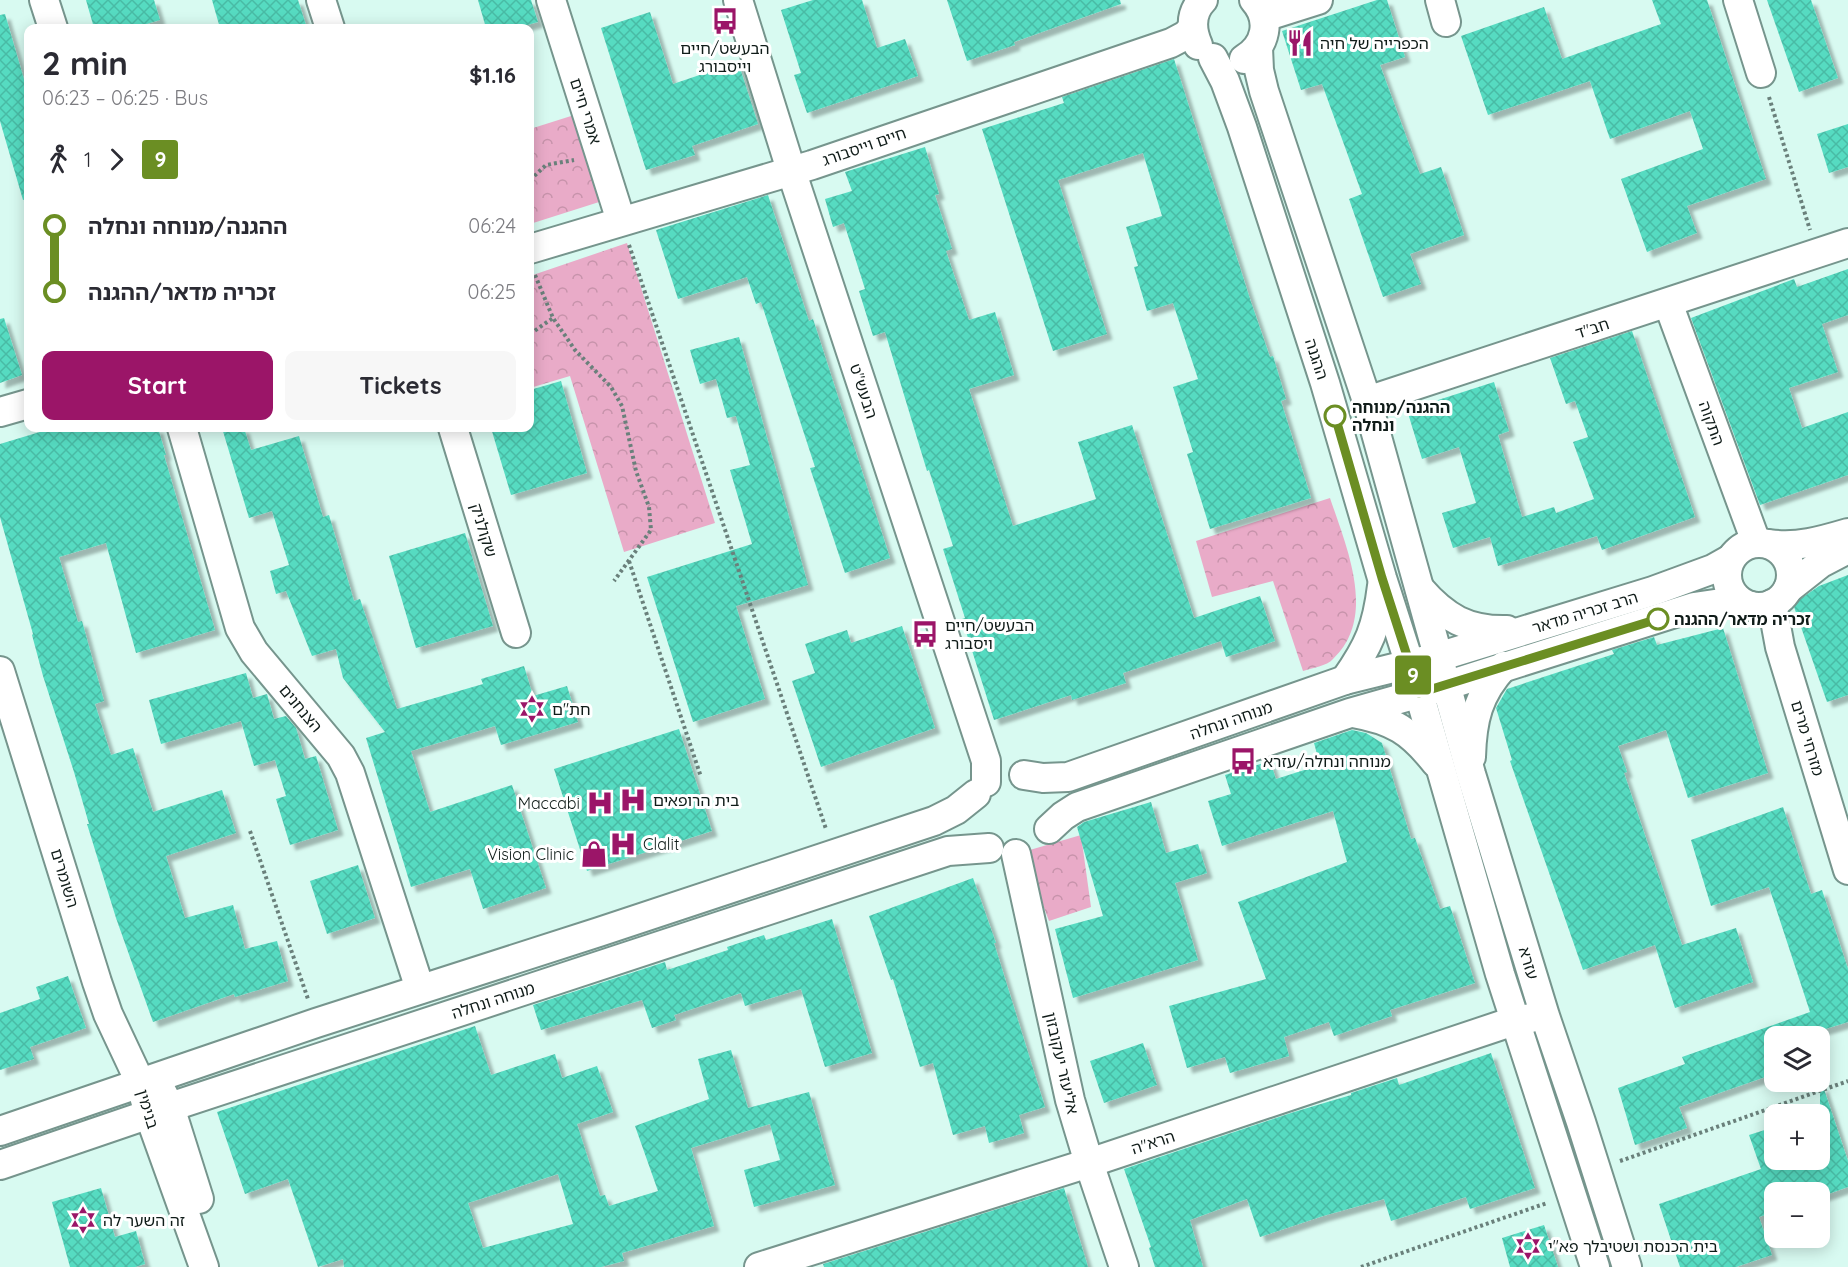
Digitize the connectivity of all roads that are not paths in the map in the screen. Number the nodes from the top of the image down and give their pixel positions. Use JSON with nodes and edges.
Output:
{"nodes":[{"id":1,"x":44,"y":0,"type":"edge"},
{"id":2,"x":321,"y":0,"type":"edge"},
{"id":3,"x":551,"y":0,"type":"edge"},
{"id":4,"x":738,"y":0,"type":"edge"},
{"id":5,"x":1318,"y":0,"type":"edge"},
{"id":6,"x":1738,"y":0,"type":"edge"},
{"id":7,"x":1198,"y":8,"type":"edge"},
{"id":8,"x":1259,"y":8,"type":"edge"},
{"id":9,"x":52,"y":24,"type":"edge"},
{"id":10,"x":329,"y":24,"type":"edge"},
{"id":11,"x":1258,"y":48,"type":"junction"},
{"id":12,"x":1213,"y":58,"type":"junction"},
{"id":13,"x":1761,"y":73,"type":"road end"},
{"id":14,"x":791,"y":170,"type":"junction"},
{"id":15,"x":621,"y":221,"type":"junction"},
{"id":16,"x":1848,"y":243,"type":"edge"},
{"id":17,"x":534,"y":258,"type":"edge"},
{"id":18,"x":1668,"y":303,"type":"junction"},
{"id":19,"x":1367,"y":401,"type":"junction"},
{"id":20,"x":24,"y":405,"type":"edge"},
{"id":21,"x":0,"y":412,"type":"edge"},
{"id":22,"x":183,"y":432,"type":"edge"},
{"id":23,"x":454,"y":432,"type":"edge"},
{"id":24,"x":1848,"y":533,"type":"edge"},
{"id":25,"x":1762,"y":543,"type":"junction"},
{"id":26,"x":1848,"y":549,"type":"edge"},
{"id":27,"x":1729,"y":561,"type":"junction"},
{"id":28,"x":1382,"y":578,"type":"junction"},
{"id":29,"x":1419,"y":587,"type":"junction"},
{"id":30,"x":1771,"y":600,"type":"junction"},
{"id":31,"x":1526,"y":629,"type":"junction"},
{"id":32,"x":516,"y":633,"type":"dead end"},
{"id":33,"x":1438,"y":657,"type":"junction"},
{"id":34,"x":1409,"y":664,"type":"junction"},
{"id":35,"x":1504,"y":666,"type":"junction"},
{"id":36,"x":0,"y":670,"type":"edge"},
{"id":37,"x":1345,"y":680,"type":"junction"},
{"id":38,"x":1432,"y":690,"type":"junction"},
{"id":39,"x":1350,"y":713,"type":"junction"},
{"id":40,"x":1438,"y":766,"type":"junction"},
{"id":41,"x":1471,"y":774,"type":"junction"},
{"id":42,"x":1024,"y":775,"type":"junction"},
{"id":43,"x":981,"y":788,"type":"junction"},
{"id":44,"x":1050,"y":829,"type":"junction"},
{"id":45,"x":1002,"y":851,"type":"junction"},
{"id":46,"x":1848,"y":870,"type":"edge"},
{"id":47,"x":420,"y":989,"type":"junction"},
{"id":48,"x":1545,"y":1016,"type":"junction"},
{"id":49,"x":1514,"y":1021,"type":"junction"},
{"id":50,"x":140,"y":1082,"type":"junction"},
{"id":51,"x":159,"y":1110,"type":"junction"},
{"id":52,"x":0,"y":1131,"type":"edge"},
{"id":53,"x":1089,"y":1163,"type":"junction"},
{"id":54,"x":0,"y":1165,"type":"edge"},
{"id":55,"x":204,"y":1267,"type":"edge"},
{"id":56,"x":222,"y":1267,"type":"edge"},
{"id":57,"x":759,"y":1267,"type":"edge"},
{"id":58,"x":1124,"y":1267,"type":"edge"},
{"id":59,"x":1595,"y":1267,"type":"edge"},
{"id":60,"x":1627,"y":1267,"type":"edge"}],
"edges":[{"from":1,"to":9,"type":"street"},
{"from":2,"to":10,"type":"street"},
{"from":3,"to":15,"type":"street","name":"אמרי חיים"},
{"from":4,"to":14,"type":"street","name":"הבעש\"ט"},
{"from":5,"to":8,"type":"street"},
{"from":6,"to":13,"type":"street"},
{"from":7,"to":12,"type":"street","name":"ההגנה"},
{"from":7,"to":14,"type":"street","name":"חיים וייסבורג"},
{"from":8,"to":11,"type":"street","name":"ההגנה"},
{"from":11,"to":12,"type":"street"},
{"from":11,"to":19,"type":"street","name":"ההגנה"},
{"from":12,"to":28,"type":"street","name":"ההגנה"},
{"from":14,"to":15,"type":"street","name":"חיים וייסבורג"},
{"from":14,"to":43,"type":"street","name":"הבעש\"ט"},
{"from":15,"to":17,"type":"street","name":"חיים וייסבורג"},
{"from":16,"to":18,"type":"street","name":"חב\"ד"},
{"from":18,"to":19,"type":"street","name":"חב\"ד"},
{"from":18,"to":25,"type":"street","name":"התקוה"},
{"from":19,"to":29,"type":"street","name":"ההגנה"},
{"from":20,"to":21,"type":"street"},
{"from":22,"to":47,"type":"street","name":"הצנחנים"},
{"from":23,"to":32,"type":"street","name":"שקולניק"},
{"from":24,"to":25,"type":"street"},
{"from":25,"to":27,"type":"street","name":"הרב זכריה מדאר"},
{"from":25,"to":30,"type":"street","name":"מזרחי מרים"},
{"from":26,"to":30,"type":"street"},
{"from":27,"to":30,"type":"street"},
{"from":27,"to":31,"type":"street","name":"הרב זכריה מדאר"},
{"from":28,"to":34,"type":"street","name":"ההגנה"},
{"from":28,"to":37,"type":"street"},
{"from":29,"to":31,"type":"street"},
{"from":29,"to":33,"type":"street","name":"ההגנה"},
{"from":30,"to":35,"type":"street","name":"הרב זכריה מדאר"},
{"from":30,"to":46,"type":"street","name":"מזרחי מרים"},
{"from":31,"to":33,"type":"street","name":"הרב זכריה מדאר"},
{"from":33,"to":34,"type":"street","name":"מנוחה ונחלה"},
{"from":33,"to":38,"type":"street","name":"עזרא"},
{"from":34,"to":37,"type":"street","name":"מנוחה ונחלה"},
{"from":34,"to":38,"type":"street","name":"עזרא"},
{"from":35,"to":38,"type":"street","name":"הרב זכריה מדאר"},
{"from":35,"to":41,"type":"street"},
{"from":36,"to":50,"type":"street","name":"השומרים"},
{"from":37,"to":42,"type":"street","name":"מנוחה ונחלה"},
{"from":38,"to":39,"type":"street","name":"מנוחה ונחלה"},
{"from":38,"to":40,"type":"street","name":"עזרא"},
{"from":38,"to":41,"type":"street","name":"עזרא"},
{"from":39,"to":40,"type":"street"},
{"from":39,"to":44,"type":"street","name":"מנוחה ונחלה"},
{"from":40,"to":49,"type":"street","name":"עזרא"},
{"from":41,"to":48,"type":"street","name":"עזרא"},
{"from":42,"to":43,"type":"street"},
{"from":42,"to":44,"type":"street"},
{"from":43,"to":45,"type":"street"},
{"from":43,"to":47,"type":"street","name":"מנוחה ונחלה"},
{"from":44,"to":45,"type":"street"},
{"from":45,"to":51,"type":"street","name":"מנוחה ונחלה"},
{"from":45,"to":53,"type":"street","name":"אליעזר יעקובזון"},
{"from":47,"to":50,"type":"street","name":"מנוחה ונחלה"},
{"from":48,"to":49,"type":"street","name":"הרא\"ה"},
{"from":48,"to":60,"type":"street","name":"עזרא"},
{"from":49,"to":53,"type":"street","name":"הרא\"ה"},
{"from":49,"to":59,"type":"street","name":"עזרא"},
{"from":50,"to":51,"type":"street","name":"בנימין"},
{"from":50,"to":52,"type":"street","name":"מנוחה ונחלה"},
{"from":51,"to":54,"type":"street","name":"מנוחה ונחלה"},
{"from":51,"to":55,"type":"street","name":"בנימין"},
{"from":51,"to":56,"type":"street","name":"בנימין"},
{"from":53,"to":57,"type":"street","name":"הרא\"ה"},
{"from":53,"to":58,"type":"street","name":"אליעזר יעקובזון"}]}
